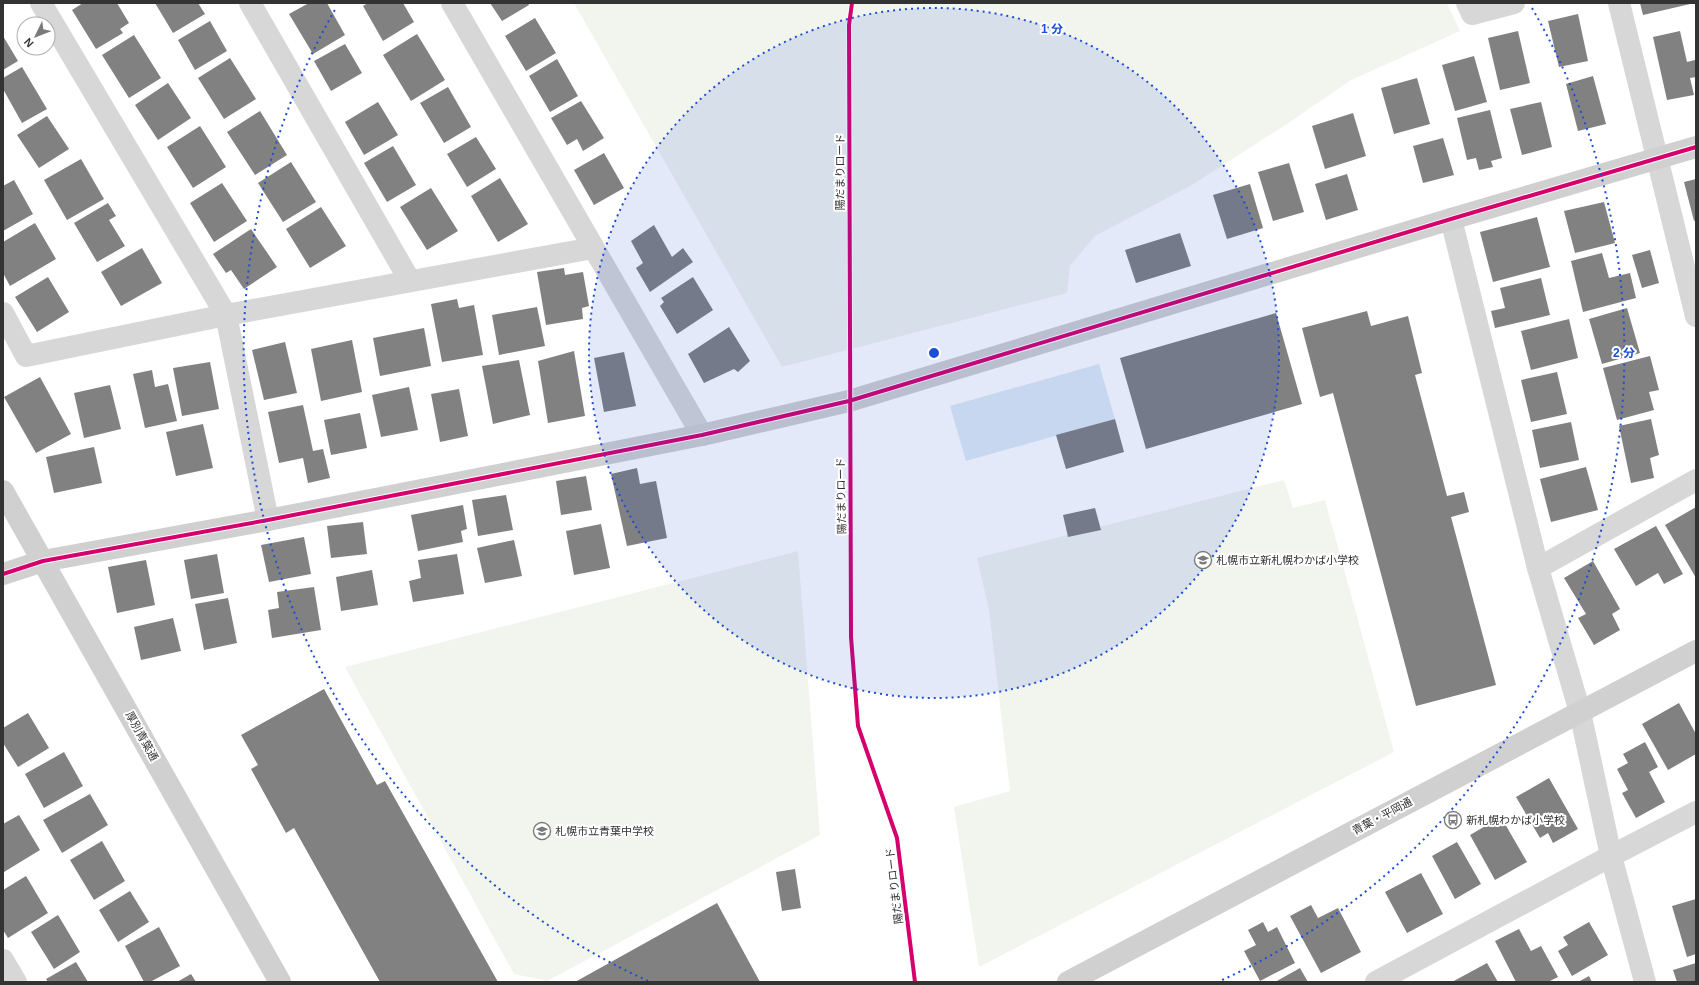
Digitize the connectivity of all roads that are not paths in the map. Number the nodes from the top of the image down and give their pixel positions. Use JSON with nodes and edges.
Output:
{"nodes":[{"id":1,"x":41,"y":3,"type":"edge"},
{"id":2,"x":250,"y":3,"type":"edge"},
{"id":3,"x":452,"y":3,"type":"edge"},
{"id":4,"x":1467,"y":3,"type":"edge"},
{"id":5,"x":1514,"y":3,"type":"edge"},
{"id":6,"x":1619,"y":3,"type":"edge"},
{"id":7,"x":1696,"y":147,"type":"edge"},
{"id":8,"x":1656,"y":158,"type":"junction"},
{"id":9,"x":1450,"y":219,"type":"junction"},
{"id":10,"x":593,"y":248,"type":"junction"},
{"id":11,"x":410,"y":281,"type":"junction"},
{"id":12,"x":3,"y":313,"type":"edge"},
{"id":13,"x":226,"y":315,"type":"junction"},
{"id":14,"x":1696,"y":316,"type":"edge"},
{"id":15,"x":702,"y":435,"type":"junction"},
{"id":16,"x":1696,"y":480,"type":"edge"},
{"id":17,"x":3,"y":491,"type":"edge"},
{"id":18,"x":268,"y":520,"type":"junction"},
{"id":19,"x":44,"y":561,"type":"junction"},
{"id":20,"x":1538,"y":568,"type":"junction"},
{"id":21,"x":3,"y":574,"type":"edge"},
{"id":22,"x":1696,"y":651,"type":"edge"},
{"id":23,"x":1580,"y":712,"type":"junction"},
{"id":24,"x":1696,"y":812,"type":"edge"},
{"id":25,"x":1611,"y":856,"type":"junction"},
{"id":26,"x":3,"y":960,"type":"edge"},
{"id":27,"x":16,"y":982,"type":"edge"},
{"id":28,"x":280,"y":982,"type":"edge"},
{"id":29,"x":1068,"y":982,"type":"edge"},
{"id":30,"x":1376,"y":982,"type":"edge"},
{"id":31,"x":1645,"y":982,"type":"edge"}],
"edges":[{"from":1,"to":13,"type":"street"},
{"from":2,"to":11,"type":"street"},
{"from":3,"to":10,"type":"street"},
{"from":4,"to":5,"type":"street"},
{"from":6,"to":8,"type":"street"},
{"from":7,"to":8,"type":"street"},
{"from":8,"to":9,"type":"street"},
{"from":8,"to":14,"type":"street"},
{"from":9,"to":15,"type":"street"},
{"from":9,"to":20,"type":"street"},
{"from":10,"to":11,"type":"street"},
{"from":10,"to":15,"type":"street"},
{"from":11,"to":13,"type":"street"},
{"from":12,"to":13,"type":"street"},
{"from":13,"to":18,"type":"street"},
{"from":15,"to":18,"type":"street"},
{"from":16,"to":20,"type":"street"},
{"from":17,"to":19,"type":"street","name":"厚別青葉通"},
{"from":18,"to":19,"type":"street"},
{"from":19,"to":21,"type":"street"},
{"from":19,"to":28,"type":"street","name":"厚別青葉通"},
{"from":20,"to":23,"type":"street"},
{"from":22,"to":23,"type":"street","name":"青葉・平岡通"},
{"from":23,"to":25,"type":"street"},
{"from":23,"to":29,"type":"street","name":"青葉・平岡通"},
{"from":24,"to":25,"type":"street"},
{"from":25,"to":30,"type":"street"},
{"from":25,"to":31,"type":"street"},
{"from":26,"to":27,"type":"street"}]}
